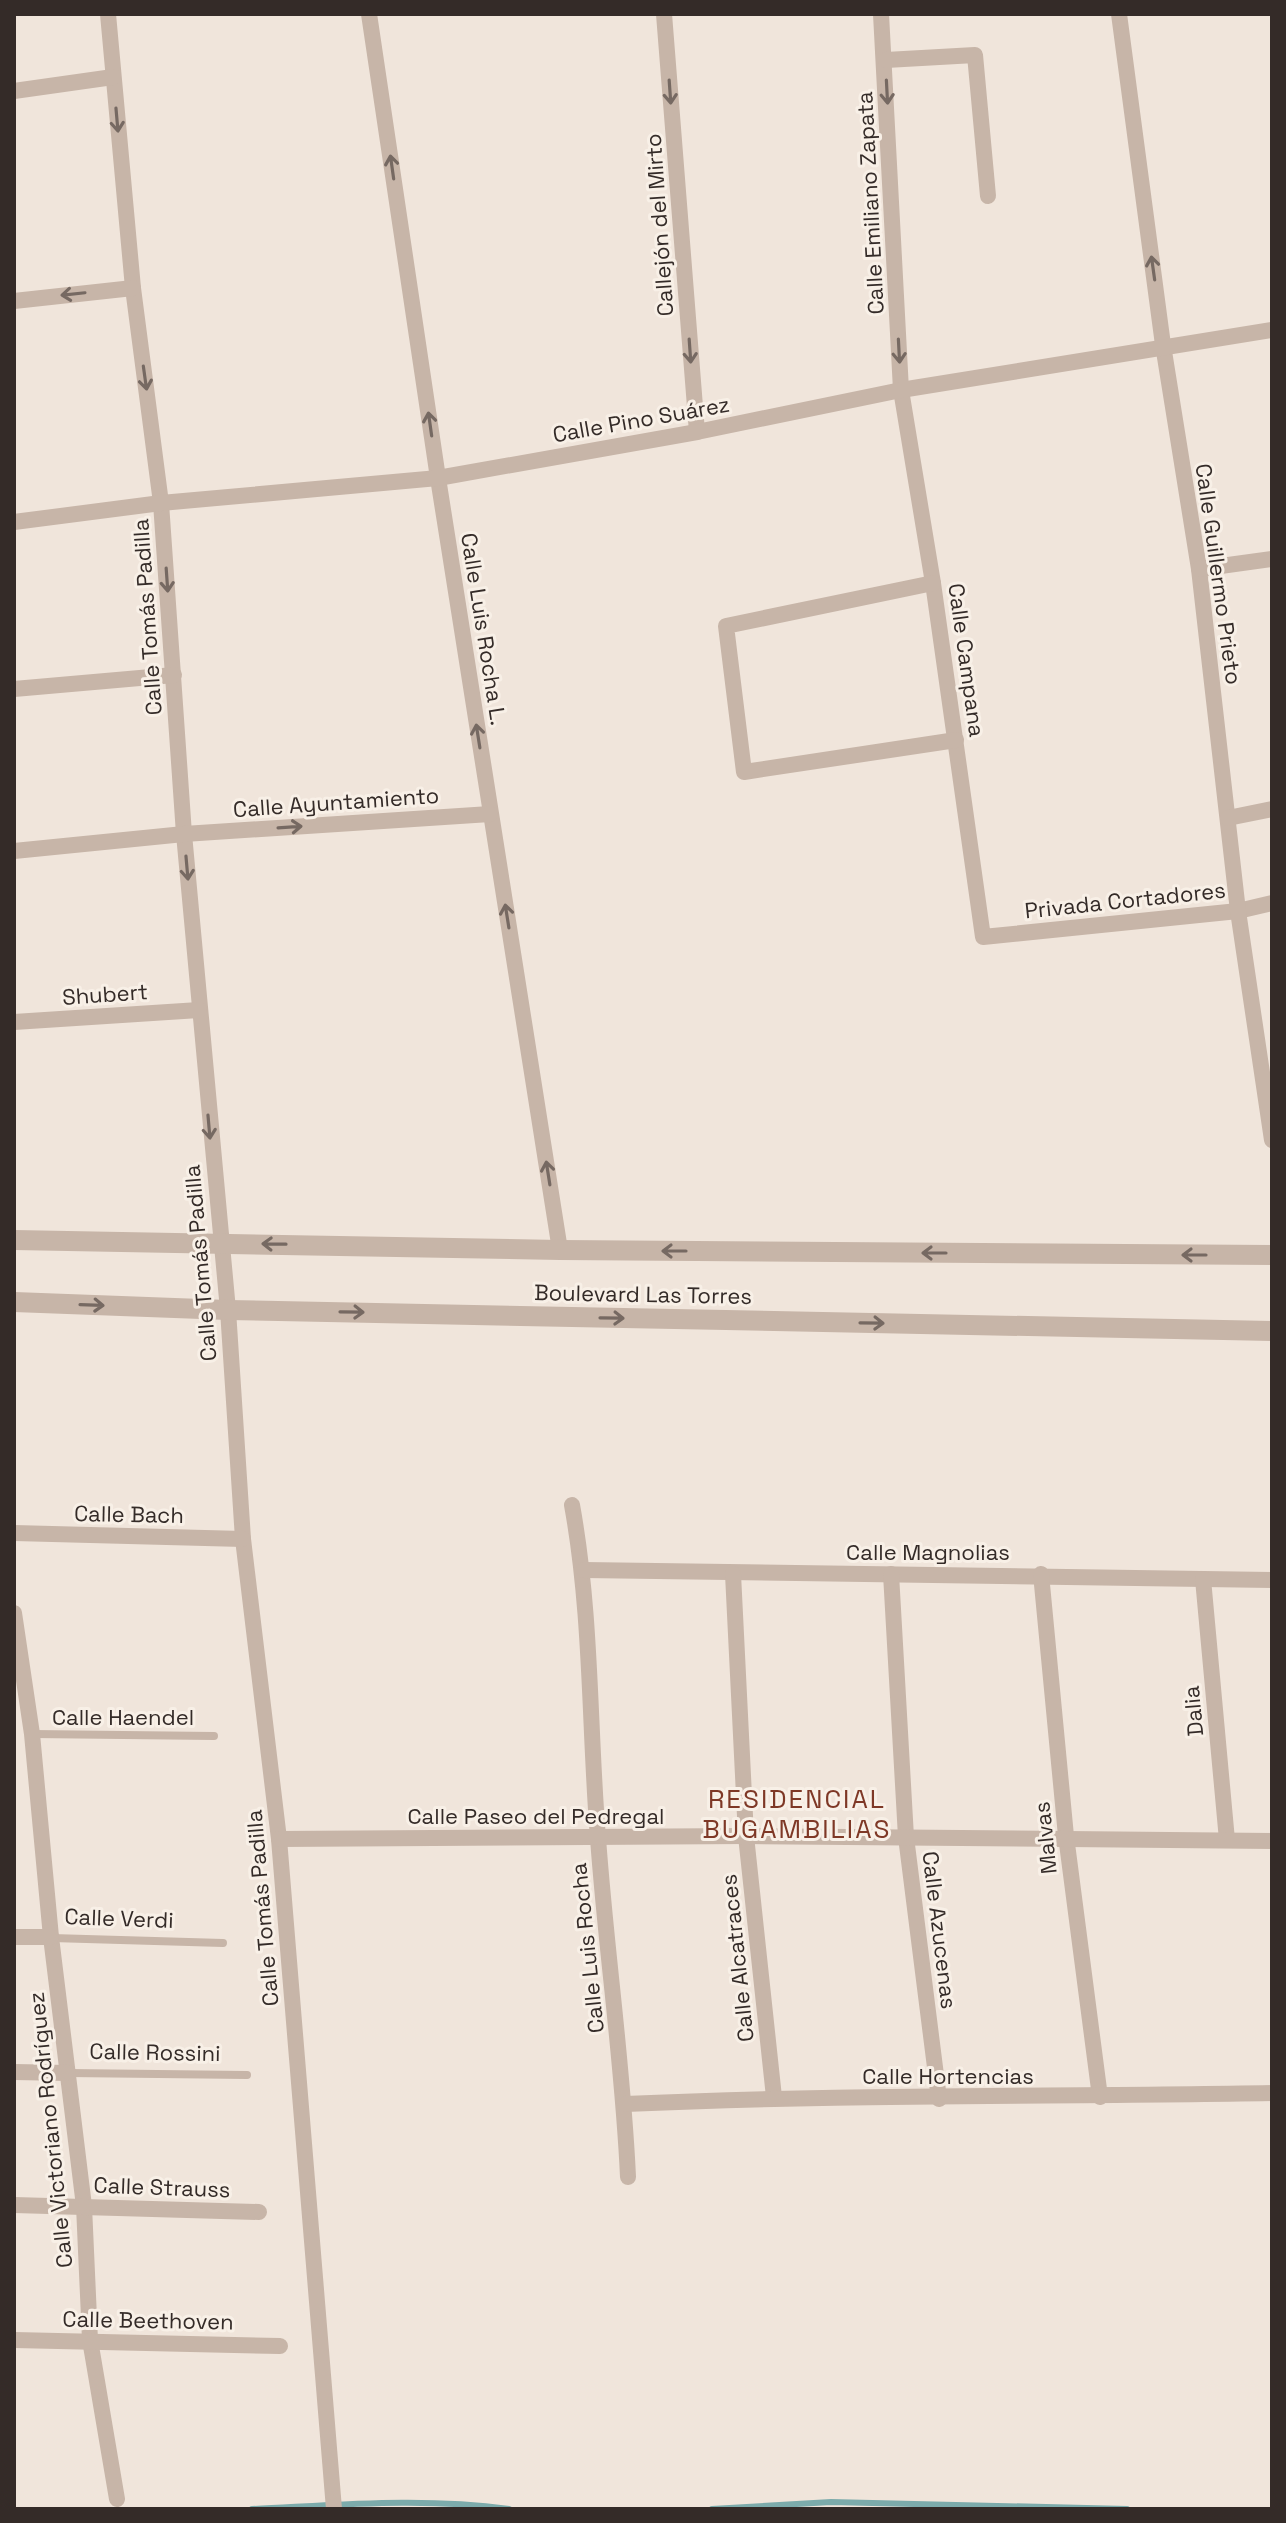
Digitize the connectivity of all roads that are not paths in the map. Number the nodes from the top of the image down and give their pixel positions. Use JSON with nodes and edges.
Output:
{"nodes":[{"id":1,"x":108,"y":14,"type":"edge"},
{"id":2,"x":369,"y":14,"type":"edge"},
{"id":3,"x":664,"y":14,"type":"edge"},
{"id":4,"x":881,"y":14,"type":"edge"},
{"id":5,"x":1119,"y":14,"type":"edge"},
{"id":6,"x":886,"y":60,"type":"junction"},
{"id":7,"x":113,"y":77,"type":"junction"},
{"id":8,"x":14,"y":91,"type":"edge"},
{"id":9,"x":988,"y":196,"type":"dead end"},
{"id":10,"x":133,"y":288,"type":"junction"},
{"id":11,"x":14,"y":301,"type":"edge"},
{"id":12,"x":1272,"y":330,"type":"edge"},
{"id":13,"x":1163,"y":345,"type":"junction"},
{"id":14,"x":901,"y":390,"type":"junction"},
{"id":15,"x":697,"y":432,"type":"junction"},
{"id":16,"x":438,"y":478,"type":"junction"},
{"id":17,"x":161,"y":503,"type":"junction"},
{"id":18,"x":14,"y":522,"type":"edge"},
{"id":19,"x":1272,"y":559,"type":"edge"},
{"id":20,"x":1199,"y":569,"type":"junction"},
{"id":21,"x":933,"y":583,"type":"junction"},
{"id":22,"x":174,"y":675,"type":"junction"},
{"id":23,"x":14,"y":689,"type":"edge"},
{"id":24,"x":956,"y":740,"type":"junction"},
{"id":25,"x":1272,"y":809,"type":"edge"},
{"id":26,"x":490,"y":814,"type":"junction"},
{"id":27,"x":1228,"y":818,"type":"junction"},
{"id":28,"x":184,"y":834,"type":"junction"},
{"id":29,"x":14,"y":851,"type":"edge"},
{"id":30,"x":1272,"y":903,"type":"edge"},
{"id":31,"x":1238,"y":911,"type":"junction"},
{"id":32,"x":983,"y":937,"type":"joint"},
{"id":33,"x":199,"y":1010,"type":"junction"},
{"id":34,"x":14,"y":1022,"type":"edge"},
{"id":35,"x":1272,"y":1140,"type":"edge"},
{"id":36,"x":14,"y":1240,"type":"edge"},
{"id":37,"x":220,"y":1243,"type":"junction"},
{"id":38,"x":560,"y":1250,"type":"junction"},
{"id":39,"x":1272,"y":1255,"type":"edge"},
{"id":40,"x":14,"y":1302,"type":"edge"},
{"id":41,"x":228,"y":1310,"type":"junction"},
{"id":42,"x":1272,"y":1331,"type":"edge"},
{"id":43,"x":572,"y":1505,"type":"dead end"},
{"id":44,"x":14,"y":1533,"type":"edge"},
{"id":45,"x":243,"y":1539,"type":"junction"},
{"id":46,"x":584,"y":1570,"type":"junction"},
{"id":47,"x":733,"y":1574,"type":"junction"},
{"id":48,"x":891,"y":1574,"type":"junction"},
{"id":49,"x":1041,"y":1574,"type":"junction"},
{"id":50,"x":1203,"y":1579,"type":"junction"},
{"id":51,"x":1272,"y":1580,"type":"edge"},
{"id":52,"x":14,"y":1613,"type":"edge"},
{"id":53,"x":32,"y":1734,"type":"junction"},
{"id":54,"x":214,"y":1736,"type":"dead end"},
{"id":55,"x":746,"y":1836,"type":"junction"},
{"id":56,"x":1066,"y":1836,"type":"junction"},
{"id":57,"x":906,"y":1837,"type":"junction"},
{"id":58,"x":598,"y":1838,"type":"junction"},
{"id":59,"x":279,"y":1839,"type":"junction"},
{"id":60,"x":1227,"y":1840,"type":"junction"},
{"id":61,"x":1272,"y":1841,"type":"edge"},
{"id":62,"x":14,"y":1937,"type":"edge"},
{"id":63,"x":51,"y":1937,"type":"junction"},
{"id":64,"x":223,"y":1943,"type":"dead end"},
{"id":65,"x":14,"y":2072,"type":"edge"},
{"id":66,"x":68,"y":2073,"type":"junction"},
{"id":67,"x":247,"y":2075,"type":"dead end"},
{"id":68,"x":1272,"y":2093,"type":"edge"},
{"id":69,"x":774,"y":2097,"type":"junction"},
{"id":70,"x":1100,"y":2097,"type":"junction"},
{"id":71,"x":939,"y":2099,"type":"junction"},
{"id":72,"x":625,"y":2104,"type":"junction"},
{"id":73,"x":628,"y":2177,"type":"dead end"},
{"id":74,"x":14,"y":2205,"type":"edge"},
{"id":75,"x":84,"y":2206,"type":"junction"},
{"id":76,"x":259,"y":2212,"type":"dead end"},
{"id":77,"x":14,"y":2340,"type":"edge"},
{"id":78,"x":90,"y":2340,"type":"junction"},
{"id":79,"x":280,"y":2346,"type":"dead end"},
{"id":80,"x":117,"y":2499,"type":"dead end"},
{"id":81,"x":333,"y":2502,"type":"edge"}],
"edges":[{"from":1,"to":7,"type":"street","name":"Calle Tomás Padilla"},
{"from":16,"to":2,"type":"street","name":"Calle Luis Rocha L.","one_way":true},
{"from":3,"to":15,"type":"street","name":"Callejón del Mirto","one_way":true},
{"from":4,"to":6,"type":"street","name":"Calle Emiliano Zapata"},
{"from":13,"to":5,"type":"street","name":"Calle Guillermo Prieto","one_way":true},
{"from":6,"to":9,"type":"street"},
{"from":6,"to":14,"type":"street","name":"Calle Emiliano Zapata","one_way":true},
{"from":7,"to":8,"type":"street"},
{"from":7,"to":10,"type":"street","name":"Calle Tomás Padilla","one_way":true},
{"from":10,"to":11,"type":"street","one_way":true},
{"from":10,"to":17,"type":"street","name":"Calle Tomás Padilla","one_way":true},
{"from":12,"to":13,"type":"street","name":"Calle Pino Suárez"},
{"from":13,"to":14,"type":"street","name":"Calle Pino Suárez"},
{"from":13,"to":20,"type":"street","name":"Calle Guillermo Prieto"},
{"from":14,"to":15,"type":"street","name":"Calle Pino Suárez"},
{"from":14,"to":21,"type":"street","name":"Calle Campana"},
{"from":15,"to":16,"type":"street","name":"Calle Pino Suárez"},
{"from":16,"to":17,"type":"street","name":"Calle Pino Suárez"},
{"from":26,"to":16,"type":"street","name":"Calle Luis Rocha L.","one_way":true},
{"from":17,"to":18,"type":"street","name":"Calle Pino Suárez"},
{"from":17,"to":22,"type":"street","name":"Calle Tomás Padilla","one_way":true},
{"from":19,"to":20,"type":"street"},
{"from":20,"to":27,"type":"street","name":"Calle Guillermo Prieto"},
{"from":21,"to":24,"type":"street","name":"Calle Campana"},
{"from":21,"to":24,"type":"street"},
{"from":22,"to":23,"type":"street"},
{"from":22,"to":28,"type":"street","name":"Calle Tomás Padilla"},
{"from":24,"to":32,"type":"street","name":"Calle Campana"},
{"from":25,"to":27,"type":"street"},
{"from":28,"to":26,"type":"street","name":"Calle Ayuntamiento","one_way":true},
{"from":38,"to":26,"type":"street","name":"Calle Luis Rocha L.","one_way":true},
{"from":27,"to":31,"type":"street","name":"Calle Guillermo Prieto"},
{"from":28,"to":29,"type":"street","name":"Calle Ayuntamiento"},
{"from":28,"to":33,"type":"street","name":"Calle Tomás Padilla","one_way":true},
{"from":30,"to":31,"type":"street","name":"Privada Cortadores"},
{"from":31,"to":32,"type":"street","name":"Privada Cortadores"},
{"from":31,"to":35,"type":"street","name":"Calle Guillermo Prieto"},
{"from":33,"to":34,"type":"street","name":"Shubert"},
{"from":33,"to":37,"type":"street","name":"Calle Tomás Padilla","one_way":true},
{"from":36,"to":37,"type":"street","name":"Boulevard Las Torres"},
{"from":38,"to":37,"type":"street","name":"Boulevard Las Torres","one_way":true},
{"from":37,"to":41,"type":"street","name":"Calle Tomás Padilla"},
{"from":39,"to":38,"type":"street","name":"Boulevard Las Torres","one_way":true},
{"from":40,"to":41,"type":"street","name":"Boulevard Las Torres","one_way":true},
{"from":41,"to":42,"type":"street","name":"Boulevard Las Torres","one_way":true},
{"from":41,"to":45,"type":"street","name":"Calle Tomás Padilla"},
{"from":43,"to":46,"type":"street","name":"Calle Luis Rocha"},
{"from":44,"to":45,"type":"street","name":"Calle Bach"},
{"from":45,"to":59,"type":"street","name":"Calle Tomás Padilla"},
{"from":46,"to":47,"type":"street","name":"Calle Magnolias"},
{"from":46,"to":58,"type":"street","name":"Calle Luis Rocha"},
{"from":47,"to":48,"type":"street","name":"Calle Magnolias"},
{"from":47,"to":55,"type":"street","name":"Calle Alcatraces"},
{"from":48,"to":49,"type":"street","name":"Calle Magnolias"},
{"from":48,"to":57,"type":"street","name":"Calle Azucenas"},
{"from":49,"to":50,"type":"street","name":"Calle Magnolias"},
{"from":49,"to":56,"type":"street","name":"Malvas"},
{"from":50,"to":51,"type":"street","name":"Calle Magnolias"},
{"from":50,"to":60,"type":"street","name":"Dalia"},
{"from":52,"to":53,"type":"street","name":"Calle Victoriano Rodríguez"},
{"from":53,"to":54,"type":"lane","name":"Calle Haendel"},
{"from":53,"to":63,"type":"street","name":"Calle Victoriano Rodríguez"},
{"from":55,"to":57,"type":"street","name":"Calle Paseo del Pedregal"},
{"from":55,"to":58,"type":"street","name":"Calle Paseo del Pedregal"},
{"from":55,"to":69,"type":"street","name":"Calle Alcatraces"},
{"from":56,"to":57,"type":"street","name":"Calle Paseo del Pedregal"},
{"from":56,"to":60,"type":"street","name":"Calle Paseo del Pedregal"},
{"from":56,"to":70,"type":"street","name":"Malvas"},
{"from":57,"to":71,"type":"street","name":"Calle Azucenas"},
{"from":58,"to":59,"type":"street","name":"Calle Paseo del Pedregal"},
{"from":58,"to":72,"type":"street","name":"Calle Luis Rocha"},
{"from":59,"to":81,"type":"street","name":"Calle Tomás Padilla"},
{"from":60,"to":61,"type":"street","name":"Calle Paseo del Pedregal"},
{"from":62,"to":63,"type":"street","name":"Calle Verdi"},
{"from":63,"to":64,"type":"lane","name":"Calle Verdi"},
{"from":63,"to":66,"type":"street","name":"Calle Victoriano Rodríguez"},
{"from":65,"to":66,"type":"street","name":"Calle Rossini"},
{"from":66,"to":67,"type":"lane","name":"Calle Rossini"},
{"from":66,"to":75,"type":"street","name":"Calle Victoriano Rodríguez"},
{"from":68,"to":70,"type":"street","name":"Calle Hortencias"},
{"from":69,"to":71,"type":"street","name":"Calle Hortencias"},
{"from":69,"to":72,"type":"street","name":"Calle Hortencias"},
{"from":70,"to":71,"type":"street","name":"Calle Hortencias"},
{"from":72,"to":73,"type":"street","name":"Calle Luis Rocha"},
{"from":74,"to":75,"type":"street","name":"Calle Strauss"},
{"from":75,"to":76,"type":"street","name":"Calle Strauss"},
{"from":75,"to":78,"type":"street","name":"Calle Victoriano Rodríguez"},
{"from":77,"to":78,"type":"street","name":"Calle Beethoven"},
{"from":78,"to":79,"type":"street","name":"Calle Beethoven"},
{"from":78,"to":80,"type":"street","name":"Calle Victoriano Rodríguez"}]}
